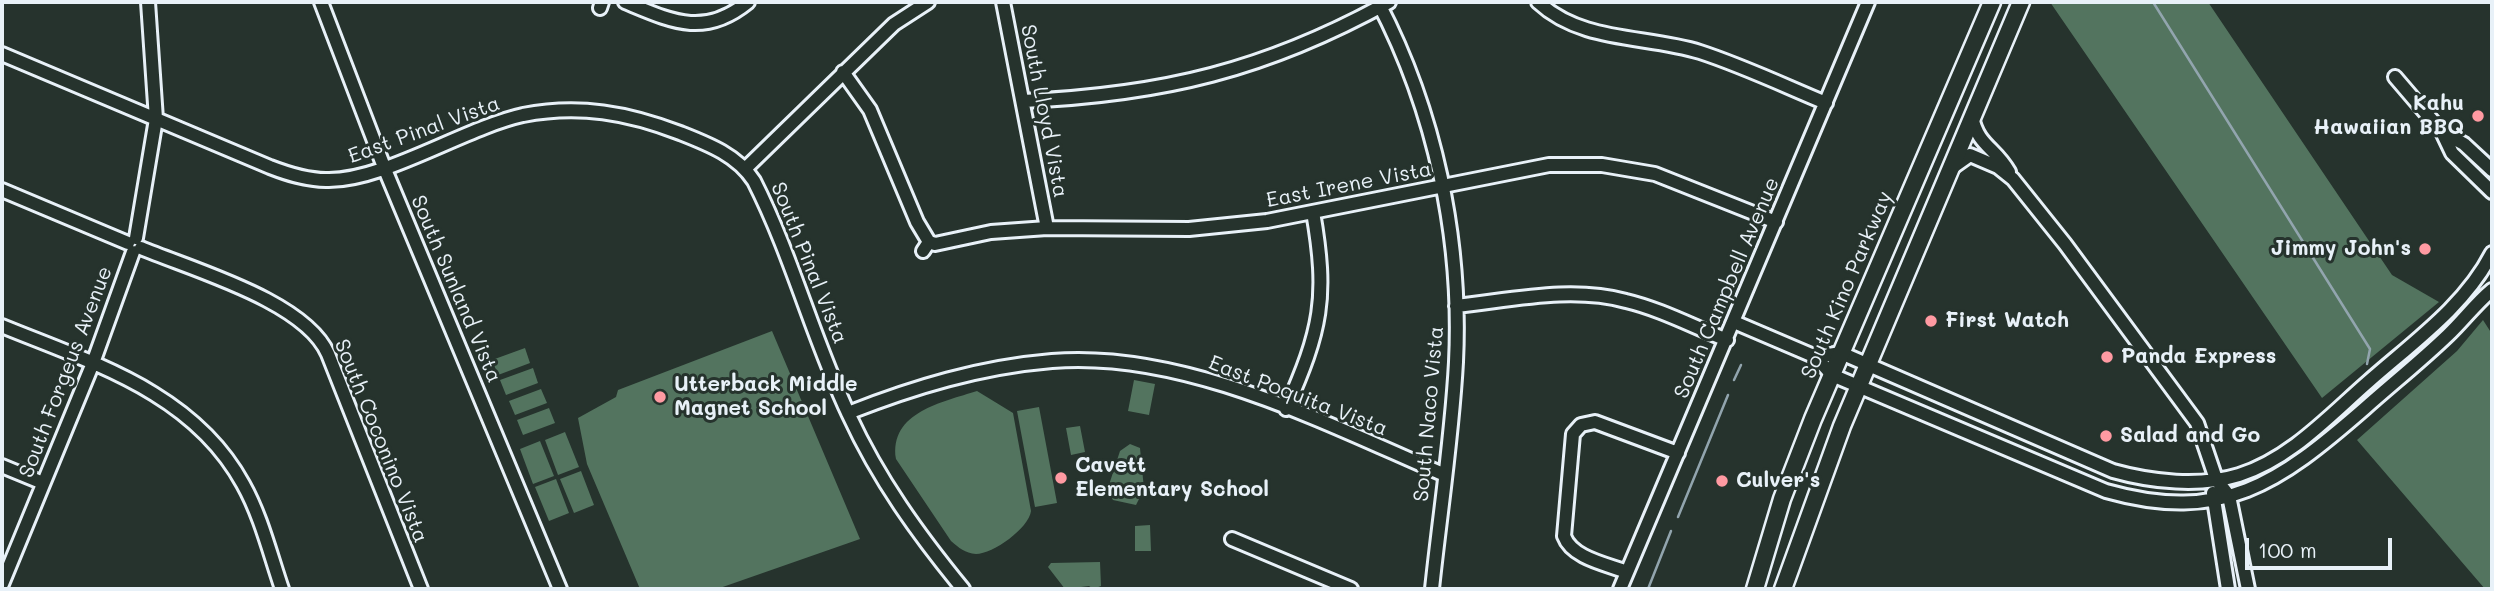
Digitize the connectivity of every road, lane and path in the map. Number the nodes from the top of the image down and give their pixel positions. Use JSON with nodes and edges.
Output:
{"nodes":[{"id":1,"x":148,"y":2,"type":"edge"},
{"id":2,"x":321,"y":2,"type":"edge"},
{"id":3,"x":625,"y":2,"type":"edge"},
{"id":4,"x":748,"y":2,"type":"edge"},
{"id":5,"x":928,"y":2,"type":"edge"},
{"id":6,"x":1003,"y":2,"type":"edge"},
{"id":7,"x":1538,"y":2,"type":"edge"},
{"id":8,"x":1868,"y":2,"type":"edge"},
{"id":9,"x":1992,"y":2,"type":"edge"},
{"id":10,"x":1382,"y":3,"type":"edge"},
{"id":11,"x":2015,"y":4,"type":"edge"},
{"id":12,"x":2,"y":54,"type":"edge"},
{"id":13,"x":843,"y":72,"type":"junction"},
{"id":14,"x":2395,"y":77,"type":"dead end"},
{"id":15,"x":1023,"y":101,"type":"junction"},
{"id":16,"x":1826,"y":103,"type":"junction"},
{"id":17,"x":1972,"y":117,"type":"junction"},
{"id":18,"x":156,"y":120,"type":"junction"},
{"id":19,"x":2442,"y":132,"type":"junction"},
{"id":20,"x":384,"y":167,"type":"junction"},
{"id":21,"x":746,"y":168,"type":"junction"},
{"id":22,"x":1951,"y":168,"type":"junction"},
{"id":23,"x":2492,"y":170,"type":"edge"},
{"id":24,"x":2012,"y":179,"type":"junction"},
{"id":25,"x":1442,"y":187,"type":"junction"},
{"id":26,"x":2,"y":190,"type":"edge"},
{"id":27,"x":2492,"y":192,"type":"edge"},
{"id":28,"x":1313,"y":212,"type":"junction"},
{"id":29,"x":1776,"y":222,"type":"junction"},
{"id":30,"x":1048,"y":228,"type":"junction"},
{"id":31,"x":134,"y":245,"type":"junction"},
{"id":32,"x":2492,"y":253,"type":"edge"},
{"id":33,"x":2492,"y":290,"type":"edge"},
{"id":34,"x":1456,"y":306,"type":"junction"},
{"id":35,"x":1734,"y":322,"type":"junction"},
{"id":36,"x":2,"y":326,"type":"edge"},
{"id":37,"x":1727,"y":340,"type":"junction"},
{"id":38,"x":1841,"y":353,"type":"junction"},
{"id":39,"x":1816,"y":356,"type":"junction"},
{"id":40,"x":93,"y":363,"type":"junction"},
{"id":41,"x":1868,"y":365,"type":"junction"},
{"id":42,"x":1832,"y":375,"type":"junction"},
{"id":43,"x":1859,"y":386,"type":"junction"},
{"id":44,"x":1286,"y":409,"type":"junction"},
{"id":45,"x":848,"y":413,"type":"junction"},
{"id":46,"x":1678,"y":453,"type":"junction"},
{"id":47,"x":2,"y":466,"type":"edge"},
{"id":48,"x":1445,"y":475,"type":"junction"},
{"id":49,"x":2216,"y":479,"type":"junction"},
{"id":50,"x":43,"y":483,"type":"junction"},
{"id":51,"x":2230,"y":496,"type":"junction"},
{"id":52,"x":2212,"y":499,"type":"junction"},
{"id":53,"x":1232,"y":539,"type":"dead end"},
{"id":54,"x":1627,"y":572,"type":"junction"},
{"id":55,"x":2,"y":583,"type":"edge"},
{"id":56,"x":282,"y":589,"type":"edge"},
{"id":57,"x":421,"y":589,"type":"edge"},
{"id":58,"x":560,"y":589,"type":"edge"},
{"id":59,"x":962,"y":589,"type":"edge"},
{"id":60,"x":1351,"y":589,"type":"edge"},
{"id":61,"x":1432,"y":589,"type":"edge"},
{"id":62,"x":1620,"y":589,"type":"edge"},
{"id":63,"x":1755,"y":589,"type":"edge"},
{"id":64,"x":1783,"y":589,"type":"edge"},
{"id":65,"x":2228,"y":589,"type":"edge"},
{"id":66,"x":2248,"y":589,"type":"edge"}],
"edges":[{"from":1,"to":18,"type":"street","name":"South Forgeus Avenue"},
{"from":2,"to":20,"type":"street","name":"South Sunland Vista"},
{"from":3,"to":4,"type":"street"},
{"from":5,"to":13,"type":"street"},
{"from":6,"to":15,"type":"street","name":"South Lloyd Vista"},
{"from":7,"to":16,"type":"street"},
{"from":8,"to":16,"type":"street","name":"South Campbell Avenue"},
{"from":9,"to":38,"type":"main road","name":"South Kino Parkway"},
{"from":10,"to":15,"type":"street"},
{"from":10,"to":25,"type":"street","name":"South Naco Vista"},
{"from":11,"to":17,"type":"main road"},
{"from":12,"to":18,"type":"street","name":"East Pinal Vista"},
{"from":13,"to":21,"type":"street"},
{"from":13,"to":30,"type":"street","name":"East Irene Vista"},
{"from":14,"to":19,"type":"street"},
{"from":15,"to":30,"type":"street","name":"South Lloyd Vista"},
{"from":16,"to":29,"type":"street","name":"South Campbell Avenue"},
{"from":17,"to":22,"type":"main road"},
{"from":17,"to":24,"type":"street"},
{"from":18,"to":20,"type":"street","name":"East Pinal Vista"},
{"from":18,"to":31,"type":"street","name":"South Forgeus Avenue"},
{"from":19,"to":23,"type":"street"},
{"from":19,"to":27,"type":"street"},
{"from":20,"to":21,"type":"street","name":"East Pinal Vista"},
{"from":20,"to":58,"type":"street","name":"South Sunland Vista"},
{"from":21,"to":45,"type":"street","name":"South Pinal Vista"},
{"from":22,"to":24,"type":"street"},
{"from":22,"to":41,"type":"main road"},
{"from":24,"to":49,"type":"street"},
{"from":25,"to":28,"type":"street","name":"East Irene Vista"},
{"from":25,"to":29,"type":"street","name":"East Irene Vista"},
{"from":25,"to":34,"type":"street","name":"South Naco Vista"},
{"from":26,"to":31,"type":"street","name":"South Coconino Vista"},
{"from":28,"to":30,"type":"street","name":"East Irene Vista"},
{"from":28,"to":44,"type":"street"},
{"from":29,"to":35,"type":"street","name":"South Campbell Avenue"},
{"from":31,"to":40,"type":"street","name":"South Forgeus Avenue"},
{"from":31,"to":57,"type":"street","name":"South Coconino Vista"},
{"from":32,"to":49,"type":"street"},
{"from":33,"to":51,"type":"street"},
{"from":34,"to":37,"type":"street"},
{"from":34,"to":48,"type":"street","name":"South Naco Vista"},
{"from":35,"to":37,"type":"street","name":"South Campbell Avenue"},
{"from":35,"to":39,"type":"street"},
{"from":36,"to":40,"type":"street"},
{"from":37,"to":46,"type":"street","name":"South Campbell Avenue"},
{"from":38,"to":39,"type":"street"},
{"from":38,"to":41,"type":"street"},
{"from":38,"to":42,"type":"main road","name":"South Kino Parkway"},
{"from":39,"to":42,"type":"street"},
{"from":40,"to":50,"type":"street","name":"South Forgeus Avenue"},
{"from":40,"to":56,"type":"street"},
{"from":41,"to":43,"type":"main road"},
{"from":41,"to":49,"type":"street"},
{"from":42,"to":43,"type":"street"},
{"from":42,"to":63,"type":"main road","name":"South Kino Parkway"},
{"from":43,"to":52,"type":"street"},
{"from":43,"to":64,"type":"main road"},
{"from":44,"to":45,"type":"street","name":"East Poquita Vista"},
{"from":44,"to":48,"type":"street","name":"East Poquita Vista"},
{"from":45,"to":59,"type":"street","name":"South Pinal Vista"},
{"from":46,"to":54,"type":"street","name":"South Campbell Avenue"},
{"from":46,"to":54,"type":"street"},
{"from":47,"to":50,"type":"street"},
{"from":48,"to":61,"type":"street","name":"South Naco Vista"},
{"from":49,"to":51,"type":"street"},
{"from":49,"to":52,"type":"street"},
{"from":50,"to":55,"type":"street","name":"South Forgeus Avenue"},
{"from":51,"to":52,"type":"street"},
{"from":51,"to":66,"type":"street"},
{"from":52,"to":65,"type":"street"},
{"from":53,"to":60,"type":"street"},
{"from":54,"to":62,"type":"street","name":"South Campbell Avenue"}]}
